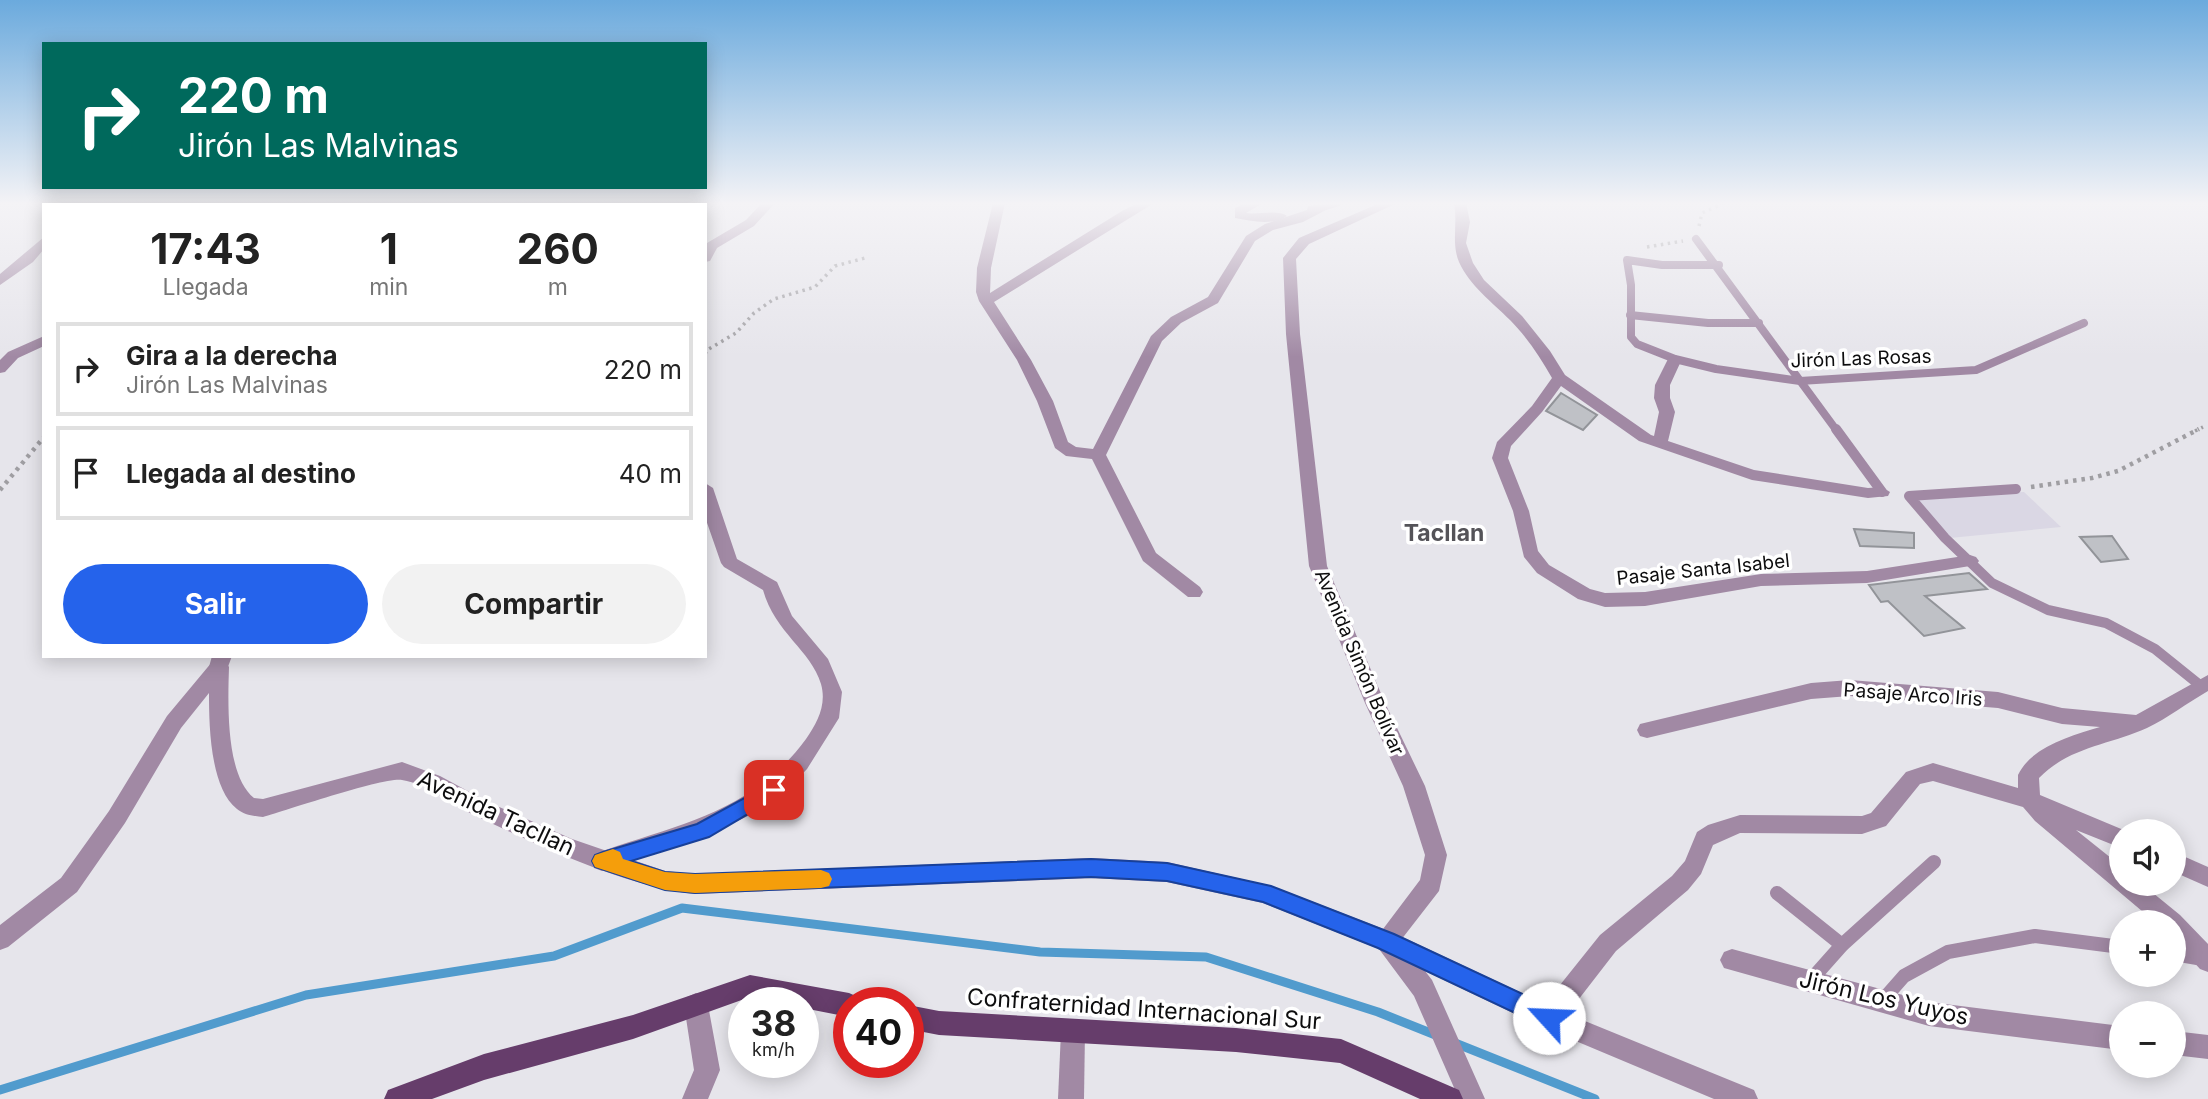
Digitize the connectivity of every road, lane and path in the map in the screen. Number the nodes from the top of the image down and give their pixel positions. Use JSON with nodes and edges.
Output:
{"nodes":[{"id":1,"x":32,"y":254,"type":"edge"},
{"id":2,"x":986,"y":254,"type":"edge"},
{"id":3,"x":1062,"y":254,"type":"edge"},
{"id":4,"x":1241,"y":254,"type":"edge"},
{"id":5,"x":1292,"y":254,"type":"edge"},
{"id":6,"x":1463,"y":254,"type":"edge"},
{"id":7,"x":1629,"y":254,"type":"edge"},
{"id":8,"x":1709,"y":254,"type":"edge"},
{"id":9,"x":865,"y":258,"type":"dead end"},
{"id":10,"x":1627,"y":260,"type":"junction"},
{"id":11,"x":1718,"y":265,"type":"junction"},
{"id":12,"x":0,"y":281,"type":"edge"},
{"id":13,"x":986,"y":301,"type":"junction"},
{"id":14,"x":1630,"y":315,"type":"junction"},
{"id":15,"x":2084,"y":323,"type":"dead end"},
{"id":16,"x":1759,"y":324,"type":"junction"},
{"id":17,"x":42,"y":341,"type":"edge"},
{"id":18,"x":707,"y":349,"type":"edge"},
{"id":19,"x":1675,"y":359,"type":"junction"},
{"id":20,"x":0,"y":369,"type":"edge"},
{"id":21,"x":1559,"y":378,"type":"junction"},
{"id":22,"x":1800,"y":381,"type":"junction"},
{"id":23,"x":2203,"y":427,"type":"dead end"},
{"id":24,"x":42,"y":438,"type":"edge"},
{"id":25,"x":1660,"y":443,"type":"junction"},
{"id":26,"x":1098,"y":455,"type":"junction"},
{"id":27,"x":2015,"y":489,"type":"joint"},
{"id":28,"x":0,"y":490,"type":"edge"},
{"id":29,"x":1882,"y":492,"type":"joint"},
{"id":30,"x":707,"y":495,"type":"edge"},
{"id":31,"x":1970,"y":561,"type":"junction"},
{"id":32,"x":1194,"y":592,"type":"dead end"},
{"id":33,"x":220,"y":661,"type":"edge"},
{"id":34,"x":2204,"y":684,"type":"edge"},
{"id":35,"x":2138,"y":723,"type":"junction"},
{"id":36,"x":1647,"y":730,"type":"dead end"},
{"id":37,"x":2030,"y":800,"type":"junction"},
{"id":38,"x":2109,"y":834,"type":"edge"},
{"id":39,"x":603,"y":861,"type":"junction"},
{"id":40,"x":1934,"y":862,"type":"dead end"},
{"id":41,"x":2186,"y":867,"type":"edge"},
{"id":42,"x":2109,"y":870,"type":"edge"},
{"id":43,"x":2208,"y":877,"type":"edge"},
{"id":44,"x":1777,"y":893,"type":"dead end"},
{"id":45,"x":2140,"y":896,"type":"edge"},
{"id":46,"x":2157,"y":910,"type":"edge"},
{"id":47,"x":2186,"y":937,"type":"edge"},
{"id":48,"x":0,"y":939,"type":"edge"},
{"id":49,"x":1386,"y":941,"type":"junction"},
{"id":50,"x":1842,"y":944,"type":"junction"},
{"id":51,"x":2109,"y":945,"type":"edge"},
{"id":52,"x":2186,"y":956,"type":"edge"},
{"id":53,"x":1732,"y":960,"type":"dead end"},
{"id":54,"x":2207,"y":960,"type":"edge"},
{"id":55,"x":1809,"y":982,"type":"junction"},
{"id":56,"x":1882,"y":1001,"type":"junction"},
{"id":57,"x":833,"y":1002,"type":"edge"},
{"id":58,"x":696,"y":1005,"type":"junction"},
{"id":59,"x":1549,"y":1018,"type":"junction"},
{"id":60,"x":924,"y":1020,"type":"edge"},
{"id":61,"x":1073,"y":1031,"type":"junction"},
{"id":62,"x":2109,"y":1036,"type":"edge"},
{"id":63,"x":2186,"y":1044,"type":"edge"},
{"id":64,"x":2208,"y":1047,"type":"edge"},
{"id":65,"x":1461,"y":1091,"type":"edge"},
{"id":66,"x":397,"y":1099,"type":"edge"},
{"id":67,"x":695,"y":1099,"type":"edge"},
{"id":68,"x":1071,"y":1099,"type":"edge"},
{"id":69,"x":1745,"y":1099,"type":"edge"}],
"edges":[{"from":1,"to":12,"type":"street"},
{"from":2,"to":13,"type":"street"},
{"from":3,"to":13,"type":"street"},
{"from":4,"to":26,"type":"street"},
{"from":5,"to":49,"type":"street","name":"Avenida Simón Bolívar"},
{"from":6,"to":21,"type":"street"},
{"from":7,"to":10,"type":"path"},
{"from":8,"to":11,"type":"lane"},
{"from":9,"to":18,"type":"path"},
{"from":10,"to":11,"type":"lane"},
{"from":10,"to":14,"type":"lane","name":"Jirón Las Rosas"},
{"from":11,"to":16,"type":"lane"},
{"from":13,"to":26,"type":"street"},
{"from":14,"to":16,"type":"lane"},
{"from":14,"to":19,"type":"lane","name":"Jirón Las Rosas"},
{"from":15,"to":22,"type":"lane","name":"Jirón Las Rosas"},
{"from":16,"to":22,"type":"lane"},
{"from":17,"to":20,"type":"street"},
{"from":19,"to":22,"type":"lane","name":"Jirón Las Rosas"},
{"from":19,"to":25,"type":"street"},
{"from":21,"to":25,"type":"street"},
{"from":21,"to":31,"type":"street","name":"Pasaje Santa Isabel"},
{"from":22,"to":29,"type":"lane"},
{"from":23,"to":27,"type":"path"},
{"from":24,"to":28,"type":"path"},
{"from":25,"to":29,"type":"street"},
{"from":26,"to":32,"type":"street"},
{"from":27,"to":31,"type":"lane"},
{"from":30,"to":39,"type":"street"},
{"from":31,"to":34,"type":"lane"},
{"from":33,"to":39,"type":"street","name":"Avenida Tacllan"},
{"from":33,"to":48,"type":"street","name":"Avenida Tacllan"},
{"from":34,"to":35,"type":"street"},
{"from":35,"to":36,"type":"street","name":"Pasaje Arco Iris"},
{"from":35,"to":37,"type":"street"},
{"from":37,"to":38,"type":"street"},
{"from":37,"to":42,"type":"street"},
{"from":37,"to":59,"type":"street"},
{"from":39,"to":49,"type":"street","name":"Avenida Tacllan"},
{"from":40,"to":50,"type":"lane"},
{"from":41,"to":43,"type":"street"},
{"from":44,"to":50,"type":"lane"},
{"from":45,"to":46,"type":"street"},
{"from":47,"to":54,"type":"street"},
{"from":49,"to":59,"type":"street","name":"Avenida Tacllan"},
{"from":49,"to":65,"type":"street"},
{"from":50,"to":55,"type":"lane"},
{"from":51,"to":56,"type":"lane"},
{"from":52,"to":54,"type":"lane"},
{"from":53,"to":55,"type":"street","name":"Jirón Los Yuyos"},
{"from":55,"to":56,"type":"street","name":"Jirón Los Yuyos"},
{"from":56,"to":62,"type":"street","name":"Jirón Los Yuyos"},
{"from":57,"to":58,"type":"main road"},
{"from":58,"to":66,"type":"main road"},
{"from":58,"to":67,"type":"street"},
{"from":59,"to":69,"type":"street","name":"Avenida Tacllan"},
{"from":60,"to":61,"type":"main road","name":"Confraternidad Internacional Sur"},
{"from":61,"to":65,"type":"main road","name":"Confraternidad Internacional Sur"},
{"from":61,"to":68,"type":"street"},
{"from":63,"to":64,"type":"street"}]}
